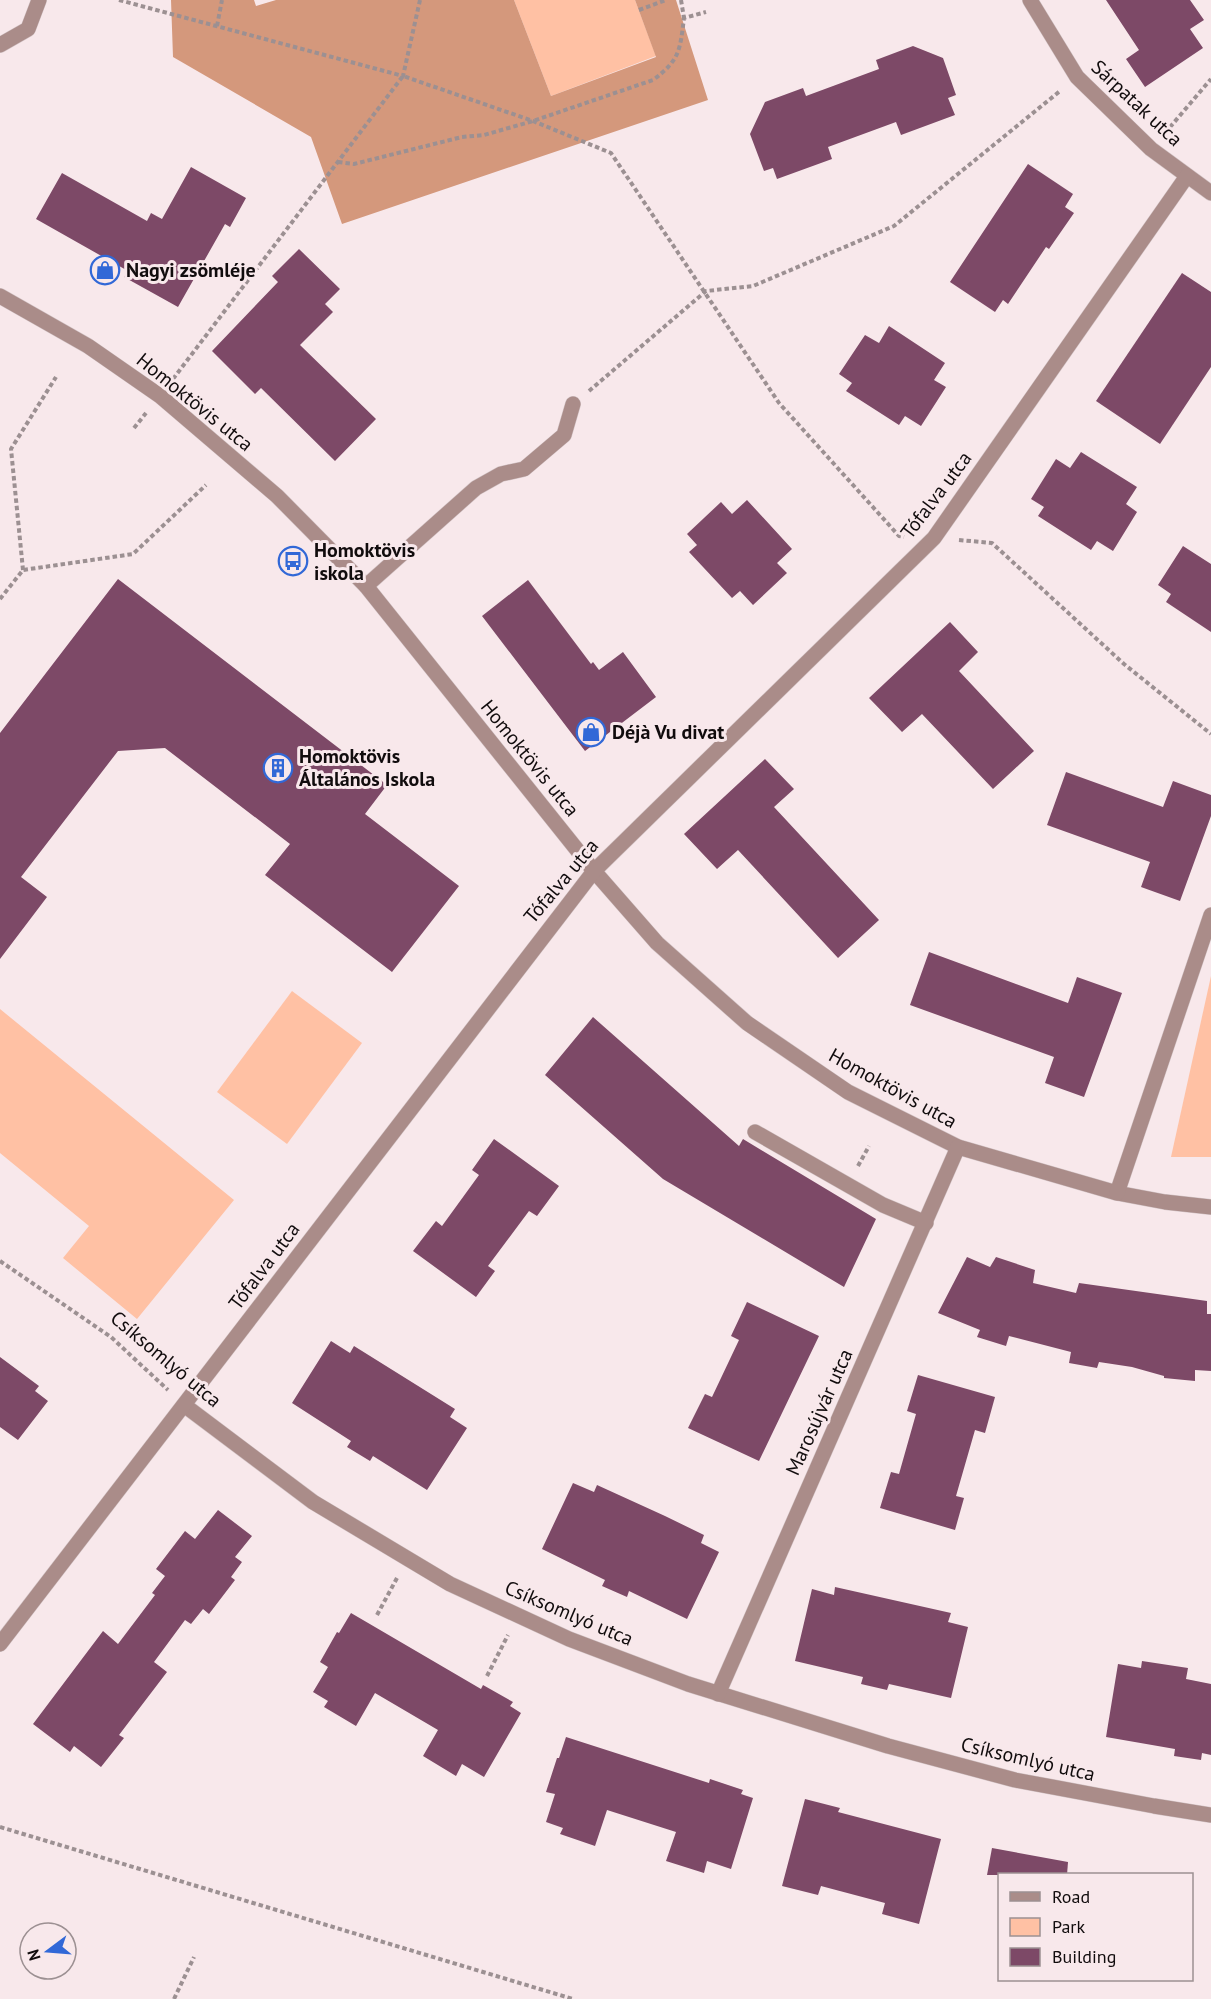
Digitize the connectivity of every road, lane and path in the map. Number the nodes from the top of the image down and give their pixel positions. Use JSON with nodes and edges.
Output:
{"nodes":[{"id":1,"x":39,"y":0,"type":"edge"},
{"id":2,"x":119,"y":0,"type":"edge"},
{"id":3,"x":222,"y":0,"type":"edge"},
{"id":4,"x":420,"y":0,"type":"edge"},
{"id":5,"x":666,"y":0,"type":"edge"},
{"id":6,"x":681,"y":0,"type":"edge"},
{"id":7,"x":1030,"y":0,"type":"edge"},
{"id":8,"x":639,"y":10,"type":"dead end"},
{"id":9,"x":706,"y":12,"type":"dead end"},
{"id":10,"x":684,"y":18,"type":"junction"},
{"id":11,"x":217,"y":26,"type":"junction"},
{"id":12,"x":0,"y":45,"type":"edge"},
{"id":13,"x":403,"y":76,"type":"junction"},
{"id":14,"x":1077,"y":77,"type":"junction"},
{"id":15,"x":1211,"y":79,"type":"edge"},
{"id":16,"x":533,"y":121,"type":"junction"},
{"id":17,"x":1151,"y":149,"type":"junction"},
{"id":18,"x":338,"y":162,"type":"junction"},
{"id":19,"x":1187,"y":176,"type":"junction"},
{"id":20,"x":1211,"y":193,"type":"edge"},
{"id":21,"x":706,"y":291,"type":"junction"},
{"id":22,"x":0,"y":296,"type":"edge"},
{"id":23,"x":183,"y":367,"type":"dead end"},
{"id":24,"x":56,"y":377,"type":"dead end"},
{"id":25,"x":573,"y":404,"type":"joint"},
{"id":26,"x":206,"y":485,"type":"dead end"},
{"id":27,"x":934,"y":538,"type":"junction"},
{"id":28,"x":23,"y":570,"type":"junction"},
{"id":29,"x":366,"y":586,"type":"junction"},
{"id":30,"x":0,"y":599,"type":"edge"},
{"id":31,"x":1211,"y":734,"type":"edge"},
{"id":32,"x":594,"y":871,"type":"junction"},
{"id":33,"x":1211,"y":915,"type":"edge"},
{"id":34,"x":755,"y":1132,"type":"dead end"},
{"id":35,"x":958,"y":1147,"type":"junction"},
{"id":36,"x":1118,"y":1193,"type":"junction"},
{"id":37,"x":1211,"y":1207,"type":"edge"},
{"id":38,"x":926,"y":1223,"type":"junction"},
{"id":39,"x":0,"y":1261,"type":"edge"},
{"id":40,"x":184,"y":1405,"type":"junction"},
{"id":41,"x":410,"y":1560,"type":"junction"},
{"id":42,"x":377,"y":1615,"type":"dead end"},
{"id":43,"x":517,"y":1615,"type":"junction"},
{"id":44,"x":0,"y":1644,"type":"edge"},
{"id":45,"x":487,"y":1676,"type":"dead end"},
{"id":46,"x":718,"y":1694,"type":"junction"},
{"id":47,"x":1211,"y":1815,"type":"edge"},
{"id":48,"x":0,"y":1827,"type":"edge"},
{"id":49,"x":194,"y":1957,"type":"dead end"},
{"id":50,"x":174,"y":1999,"type":"edge"},
{"id":51,"x":573,"y":1999,"type":"edge"}],
"edges":[{"from":1,"to":12,"type":"street"},
{"from":2,"to":11,"type":"path"},
{"from":3,"to":11,"type":"path"},
{"from":4,"to":13,"type":"path"},
{"from":5,"to":8,"type":"path"},
{"from":6,"to":10,"type":"path"},
{"from":7,"to":14,"type":"street","name":"Sárpatak utca"},
{"from":9,"to":10,"type":"path"},
{"from":10,"to":16,"type":"path"},
{"from":11,"to":13,"type":"path"},
{"from":13,"to":16,"type":"path"},
{"from":13,"to":18,"type":"path"},
{"from":14,"to":17,"type":"street","name":"Sárpatak utca"},
{"from":14,"to":21,"type":"path"},
{"from":15,"to":17,"type":"path"},
{"from":16,"to":18,"type":"path"},
{"from":16,"to":21,"type":"path"},
{"from":17,"to":19,"type":"street","name":"Sárpatak utca"},
{"from":18,"to":23,"type":"path"},
{"from":19,"to":20,"type":"street","name":"Sárpatak utca"},
{"from":19,"to":27,"type":"street","name":"Tófalva utca"},
{"from":21,"to":25,"type":"path"},
{"from":21,"to":27,"type":"path"},
{"from":22,"to":29,"type":"street","name":"Homoktövis utca"},
{"from":24,"to":28,"type":"path"},
{"from":25,"to":29,"type":"street"},
{"from":26,"to":28,"type":"path"},
{"from":27,"to":31,"type":"path"},
{"from":27,"to":32,"type":"street","name":"Tófalva utca"},
{"from":28,"to":30,"type":"path"},
{"from":29,"to":32,"type":"street","name":"Homoktövis utca"},
{"from":32,"to":35,"type":"street","name":"Homoktövis utca"},
{"from":32,"to":40,"type":"street","name":"Tófalva utca"},
{"from":33,"to":36,"type":"street"},
{"from":34,"to":38,"type":"street"},
{"from":35,"to":36,"type":"street","name":"Homoktövis utca"},
{"from":35,"to":38,"type":"street","name":"Marosújvár utca"},
{"from":36,"to":37,"type":"street","name":"Homoktövis utca"},
{"from":38,"to":46,"type":"street","name":"Marosújvár utca"},
{"from":39,"to":40,"type":"path","name":"Csíksomlyó utca"},
{"from":40,"to":41,"type":"street","name":"Csíksomlyó utca"},
{"from":40,"to":44,"type":"street","name":"Tófalva utca"},
{"from":41,"to":42,"type":"path"},
{"from":41,"to":43,"type":"street","name":"Csíksomlyó utca"},
{"from":43,"to":45,"type":"path"},
{"from":43,"to":46,"type":"street","name":"Csíksomlyó utca"},
{"from":46,"to":47,"type":"street","name":"Csíksomlyó utca"},
{"from":48,"to":51,"type":"path"},
{"from":49,"to":50,"type":"path"}]}
